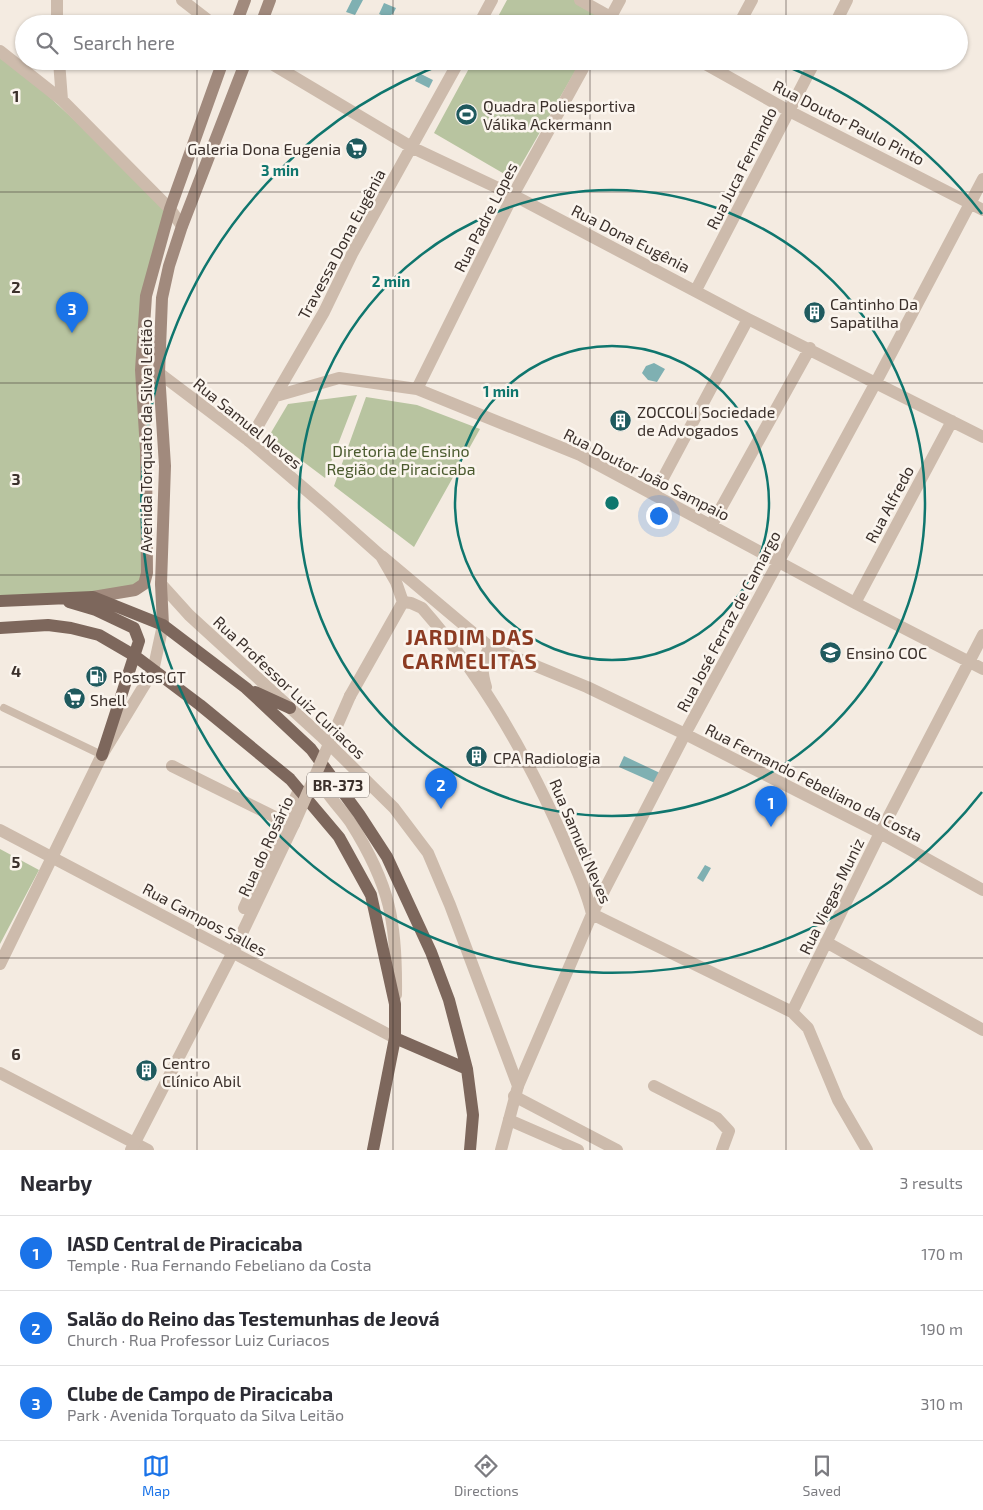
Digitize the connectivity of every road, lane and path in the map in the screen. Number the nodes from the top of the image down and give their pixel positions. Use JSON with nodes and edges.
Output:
{"nodes":[{"id":1,"x":57,"y":0,"type":"edge"},
{"id":2,"x":182,"y":0,"type":"edge"},
{"id":3,"x":270,"y":0,"type":"edge"},
{"id":4,"x":492,"y":0,"type":"edge"},
{"id":5,"x":580,"y":0,"type":"edge"},
{"id":6,"x":620,"y":0,"type":"edge"},
{"id":7,"x":752,"y":0,"type":"edge"},
{"id":8,"x":847,"y":0,"type":"edge"},
{"id":9,"x":58,"y":15,"type":"edge"},
{"id":10,"x":201,"y":15,"type":"edge"},
{"id":11,"x":264,"y":15,"type":"edge"},
{"id":12,"x":484,"y":15,"type":"edge"},
{"id":13,"x":601,"y":15,"type":"edge"},
{"id":14,"x":612,"y":15,"type":"edge"},
{"id":15,"x":744,"y":15,"type":"edge"},
{"id":16,"x":840,"y":15,"type":"edge"},
{"id":17,"x":0,"y":51,"type":"edge"},
{"id":18,"x":15,"y":63,"type":"edge"},
{"id":19,"x":24,"y":70,"type":"edge"},
{"id":20,"x":60,"y":70,"type":"edge"},
{"id":21,"x":220,"y":70,"type":"edge"},
{"id":22,"x":243,"y":70,"type":"edge"},
{"id":23,"x":282,"y":70,"type":"edge"},
{"id":24,"x":454,"y":70,"type":"edge"},
{"id":25,"x":581,"y":70,"type":"edge"},
{"id":26,"x":725,"y":70,"type":"edge"},
{"id":27,"x":810,"y":70,"type":"edge"},
{"id":28,"x":62,"y":100,"type":"junction"},
{"id":29,"x":789,"y":111,"type":"junction"},
{"id":30,"x":412,"y":148,"type":"junction"},
{"id":31,"x":983,"y":179,"type":"edge"},
{"id":32,"x":513,"y":196,"type":"junction"},
{"id":33,"x":970,"y":203,"type":"junction"},
{"id":34,"x":170,"y":209,"type":"junction"},
{"id":35,"x":983,"y":210,"type":"edge"},
{"id":36,"x":182,"y":226,"type":"junction"},
{"id":37,"x":696,"y":290,"type":"junction"},
{"id":38,"x":748,"y":319,"type":"junction"},
{"id":39,"x":810,"y":348,"type":"junction"},
{"id":40,"x":141,"y":370,"type":"junction"},
{"id":41,"x":160,"y":373,"type":"junction"},
{"id":42,"x":875,"y":384,"type":"junction"},
{"id":43,"x":417,"y":389,"type":"junction"},
{"id":44,"x":276,"y":396,"type":"junction"},
{"id":45,"x":952,"y":420,"type":"junction"},
{"id":46,"x":983,"y":437,"type":"edge"},
{"id":47,"x":249,"y":441,"type":"junction"},
{"id":48,"x":654,"y":495,"type":"junction"},
{"id":49,"x":711,"y":526,"type":"junction"},
{"id":50,"x":381,"y":556,"type":"junction"},
{"id":51,"x":777,"y":562,"type":"junction"},
{"id":52,"x":161,"y":584,"type":"junction"},
{"id":53,"x":93,"y":597,"type":"junction"},
{"id":54,"x":56,"y":598,"type":"junction"},
{"id":55,"x":0,"y":602,"type":"edge"},
{"id":56,"x":403,"y":602,"type":"junction"},
{"id":57,"x":855,"y":603,"type":"junction"},
{"id":58,"x":163,"y":625,"type":"junction"},
{"id":59,"x":0,"y":628,"type":"edge"},
{"id":60,"x":983,"y":635,"type":"edge"},
{"id":61,"x":490,"y":647,"type":"junction"},
{"id":62,"x":135,"y":656,"type":"junction"},
{"id":63,"x":970,"y":662,"type":"junction"},
{"id":64,"x":983,"y":668,"type":"edge"},
{"id":65,"x":153,"y":671,"type":"junction"},
{"id":66,"x":246,"y":688,"type":"junction"},
{"id":67,"x":488,"y":695,"type":"junction"},
{"id":68,"x":4,"y":708,"type":"dead end"},
{"id":69,"x":290,"y":708,"type":"junction"},
{"id":70,"x":685,"y":734,"type":"junction"},
{"id":71,"x":102,"y":756,"type":"junction"},
{"id":72,"x":172,"y":766,"type":"dead end"},
{"id":73,"x":319,"y":766,"type":"junction"},
{"id":74,"x":299,"y":790,"type":"junction"},
{"id":75,"x":290,"y":823,"type":"junction"},
{"id":76,"x":0,"y":830,"type":"edge"},
{"id":77,"x":880,"y":833,"type":"junction"},
{"id":78,"x":52,"y":858,"type":"junction"},
{"id":79,"x":983,"y":890,"type":"edge"},
{"id":80,"x":244,"y":908,"type":"dead end"},
{"id":81,"x":592,"y":914,"type":"junction"},
{"id":82,"x":826,"y":942,"type":"junction"},
{"id":83,"x":233,"y":952,"type":"junction"},
{"id":84,"x":0,"y":964,"type":"edge"},
{"id":85,"x":395,"y":1004,"type":"junction"},
{"id":86,"x":792,"y":1012,"type":"junction"},
{"id":87,"x":983,"y":1030,"type":"edge"},
{"id":88,"x":395,"y":1038,"type":"junction"},
{"id":89,"x":467,"y":1069,"type":"junction"},
{"id":90,"x":0,"y":1073,"type":"edge"},
{"id":91,"x":654,"y":1086,"type":"dead end"},
{"id":92,"x":516,"y":1091,"type":"junction"},
{"id":93,"x":473,"y":1115,"type":"junction"},
{"id":94,"x":509,"y":1120,"type":"junction"},
{"id":95,"x":133,"y":1146,"type":"edge"},
{"id":96,"x":148,"y":1150,"type":"edge"},
{"id":97,"x":373,"y":1150,"type":"edge"},
{"id":98,"x":470,"y":1150,"type":"edge"},
{"id":99,"x":475,"y":1150,"type":"edge"},
{"id":100,"x":501,"y":1150,"type":"edge"},
{"id":101,"x":578,"y":1150,"type":"edge"},
{"id":102,"x":617,"y":1150,"type":"edge"},
{"id":103,"x":722,"y":1150,"type":"edge"},
{"id":104,"x":868,"y":1150,"type":"edge"}],
"edges":[{"from":1,"to":9,"type":"street"},
{"from":2,"to":10,"type":"street"},
{"from":3,"to":11,"type":"main road"},
{"from":4,"to":12,"type":"street"},
{"from":5,"to":13,"type":"street"},
{"from":6,"to":14,"type":"street"},
{"from":7,"to":15,"type":"street"},
{"from":8,"to":16,"type":"street"},
{"from":17,"to":18,"type":"street"},
{"from":19,"to":28,"type":"street"},
{"from":20,"to":28,"type":"street"},
{"from":21,"to":34,"type":"main road","name":"Avenida Torquato da Silva Leitão"},
{"from":22,"to":36,"type":"main road","name":"Avenida Torquato da Silva Leitão"},
{"from":23,"to":30,"type":"street","name":"Rua Dona Eugênia"},
{"from":24,"to":30,"type":"street","name":"Travessa Dona Eugênia"},
{"from":25,"to":32,"type":"street","name":"Rua Padre Lopes"},
{"from":26,"to":29,"type":"street","name":"Rua Doutor Paulo Pinto"},
{"from":27,"to":29,"type":"street","name":"Rua Juca Fernando"},
{"from":28,"to":34,"type":"street"},
{"from":29,"to":33,"type":"street","name":"Rua Doutor Paulo Pinto"},
{"from":29,"to":37,"type":"street","name":"Rua Juca Fernando"},
{"from":30,"to":32,"type":"street","name":"Rua Dona Eugênia"},
{"from":30,"to":44,"type":"street","name":"Travessa Dona Eugênia"},
{"from":31,"to":33,"type":"street","name":"Rua José Ferraz de Camargo"},
{"from":32,"to":37,"type":"street","name":"Rua Dona Eugênia"},
{"from":32,"to":43,"type":"street","name":"Rua Padre Lopes"},
{"from":33,"to":35,"type":"street","name":"Rua Doutor Paulo Pinto"},
{"from":33,"to":42,"type":"street","name":"Rua José Ferraz de Camargo"},
{"from":34,"to":36,"type":"street"},
{"from":34,"to":40,"type":"main road","name":"Avenida Torquato da Silva Leitão"},
{"from":36,"to":41,"type":"main road","name":"Avenida Torquato da Silva Leitão"},
{"from":37,"to":38,"type":"street","name":"Rua Dona Eugênia"},
{"from":38,"to":39,"type":"street","name":"Rua Dona Eugênia"},
{"from":38,"to":48,"type":"street"},
{"from":39,"to":42,"type":"street","name":"Rua Dona Eugênia"},
{"from":39,"to":49,"type":"street"},
{"from":40,"to":41,"type":"street","name":"Rua Samuel Neves"},
{"from":40,"to":53,"type":"main road","name":"Avenida Torquato da Silva Leitão"},
{"from":41,"to":47,"type":"street","name":"Rua Samuel Neves"},
{"from":41,"to":52,"type":"main road","name":"Avenida Torquato da Silva Leitão"},
{"from":42,"to":45,"type":"street","name":"Rua Dona Eugênia"},
{"from":42,"to":51,"type":"street","name":"Rua José Ferraz de Camargo"},
{"from":43,"to":44,"type":"street","name":"Rua Doutor João Sampaio"},
{"from":43,"to":48,"type":"street","name":"Rua Doutor João Sampaio"},
{"from":44,"to":47,"type":"street","name":"Travessa Dona Eugênia"},
{"from":45,"to":46,"type":"street","name":"Rua Dona Eugênia"},
{"from":45,"to":57,"type":"street","name":"Rua Alfredo"},
{"from":47,"to":50,"type":"street","name":"Rua Samuel Neves"},
{"from":48,"to":49,"type":"street","name":"Rua Doutor João Sampaio"},
{"from":49,"to":51,"type":"street","name":"Rua Doutor João Sampaio"},
{"from":50,"to":56,"type":"street"},
{"from":50,"to":61,"type":"street","name":"Rua Samuel Neves"},
{"from":51,"to":57,"type":"street","name":"Rua Doutor João Sampaio"},
{"from":51,"to":70,"type":"street","name":"Rua José Ferraz de Camargo"},
{"from":52,"to":58,"type":"main road","name":"Avenida Torquato da Silva Leitão"},
{"from":52,"to":69,"type":"street","name":"Rua Professor Luiz Curiacos"},
{"from":53,"to":54,"type":"main road","number":"BR-373"},
{"from":53,"to":58,"type":"main road","number":"BR-373"},
{"from":54,"to":55,"type":"main road","number":"BR-373"},
{"from":54,"to":62,"type":"main road"},
{"from":56,"to":67,"type":"street","name":"Rua Samuel Neves"},
{"from":56,"to":73,"type":"street","name":"Rua do Rosário","bridge":true},
{"from":57,"to":63,"type":"street","name":"Rua Doutor João Sampaio"},
{"from":58,"to":65,"type":"street","name":"Avenida Torquato da Silva Leitão"},
{"from":58,"to":66,"type":"main road","number":"BR-373"},
{"from":59,"to":62,"type":"main road"},
{"from":60,"to":63,"type":"street","name":"Rua Viegas Muniz"},
{"from":61,"to":67,"type":"street"},
{"from":61,"to":70,"type":"street","name":"Rua Fernando Febeliano da Costa"},
{"from":62,"to":65,"type":"main road"},
{"from":62,"to":71,"type":"main road"},
{"from":63,"to":64,"type":"street","name":"Rua Doutor João Sampaio"},
{"from":63,"to":77,"type":"street","name":"Rua Viegas Muniz"},
{"from":65,"to":71,"type":"street","name":"Avenida Torquato da Silva Leitão"},
{"from":65,"to":74,"type":"main road"},
{"from":66,"to":69,"type":"main road"},
{"from":66,"to":89,"type":"main road","number":"BR-373"},
{"from":67,"to":81,"type":"street","name":"Rua Samuel Neves"},
{"from":68,"to":71,"type":"lane"},
{"from":69,"to":92,"type":"street","name":"Rua Professor Luiz Curiacos"},
{"from":70,"to":77,"type":"street","name":"Rua Fernando Febeliano da Costa"},
{"from":70,"to":81,"type":"street","name":"Rua José Ferraz de Camargo"},
{"from":71,"to":78,"type":"street","name":"Avenida Torquato da Silva Leitão"},
{"from":72,"to":75,"type":"street"},
{"from":73,"to":75,"type":"street","name":"Rua do Rosário","bridge":true},
{"from":73,"to":85,"type":"street"},
{"from":74,"to":75,"type":"street"},
{"from":74,"to":85,"type":"main road"},
{"from":75,"to":80,"type":"street"},
{"from":75,"to":83,"type":"street","name":"Rua do Rosário"},
{"from":76,"to":78,"type":"street","name":"Rua Campos Salles"},
{"from":77,"to":79,"type":"street","name":"Rua Fernando Febeliano da Costa"},
{"from":77,"to":82,"type":"street","name":"Rua Viegas Muniz"},
{"from":78,"to":83,"type":"street","name":"Rua Campos Salles"},
{"from":78,"to":84,"type":"street","name":"Avenida Torquato da Silva Leitão"},
{"from":81,"to":86,"type":"street","name":"Rua Samuel Neves"},
{"from":81,"to":92,"type":"street","name":"Rua José Ferraz de Camargo"},
{"from":82,"to":86,"type":"street","name":"Rua Viegas Muniz"},
{"from":82,"to":87,"type":"street"},
{"from":83,"to":88,"type":"street","name":"Rua Campos Salles"},
{"from":83,"to":95,"type":"street","name":"Rua do Rosário"},
{"from":85,"to":88,"type":"main road"},
{"from":86,"to":104,"type":"street","name":"Rua Samuel Neves"},
{"from":88,"to":89,"type":"main road"},
{"from":88,"to":97,"type":"main road"},
{"from":89,"to":93,"type":"main road","number":"BR-373"},
{"from":90,"to":95,"type":"street"},
{"from":91,"to":103,"type":"street"},
{"from":92,"to":94,"type":"street","name":"Rua José Ferraz de Camargo"},
{"from":92,"to":102,"type":"street"},
{"from":93,"to":98,"type":"main road","number":"BR-373"},
{"from":93,"to":99,"type":"main road"},
{"from":94,"to":100,"type":"street","name":"Rua José Ferraz de Camargo"},
{"from":94,"to":101,"type":"street"},
{"from":95,"to":96,"type":"street"}]}
